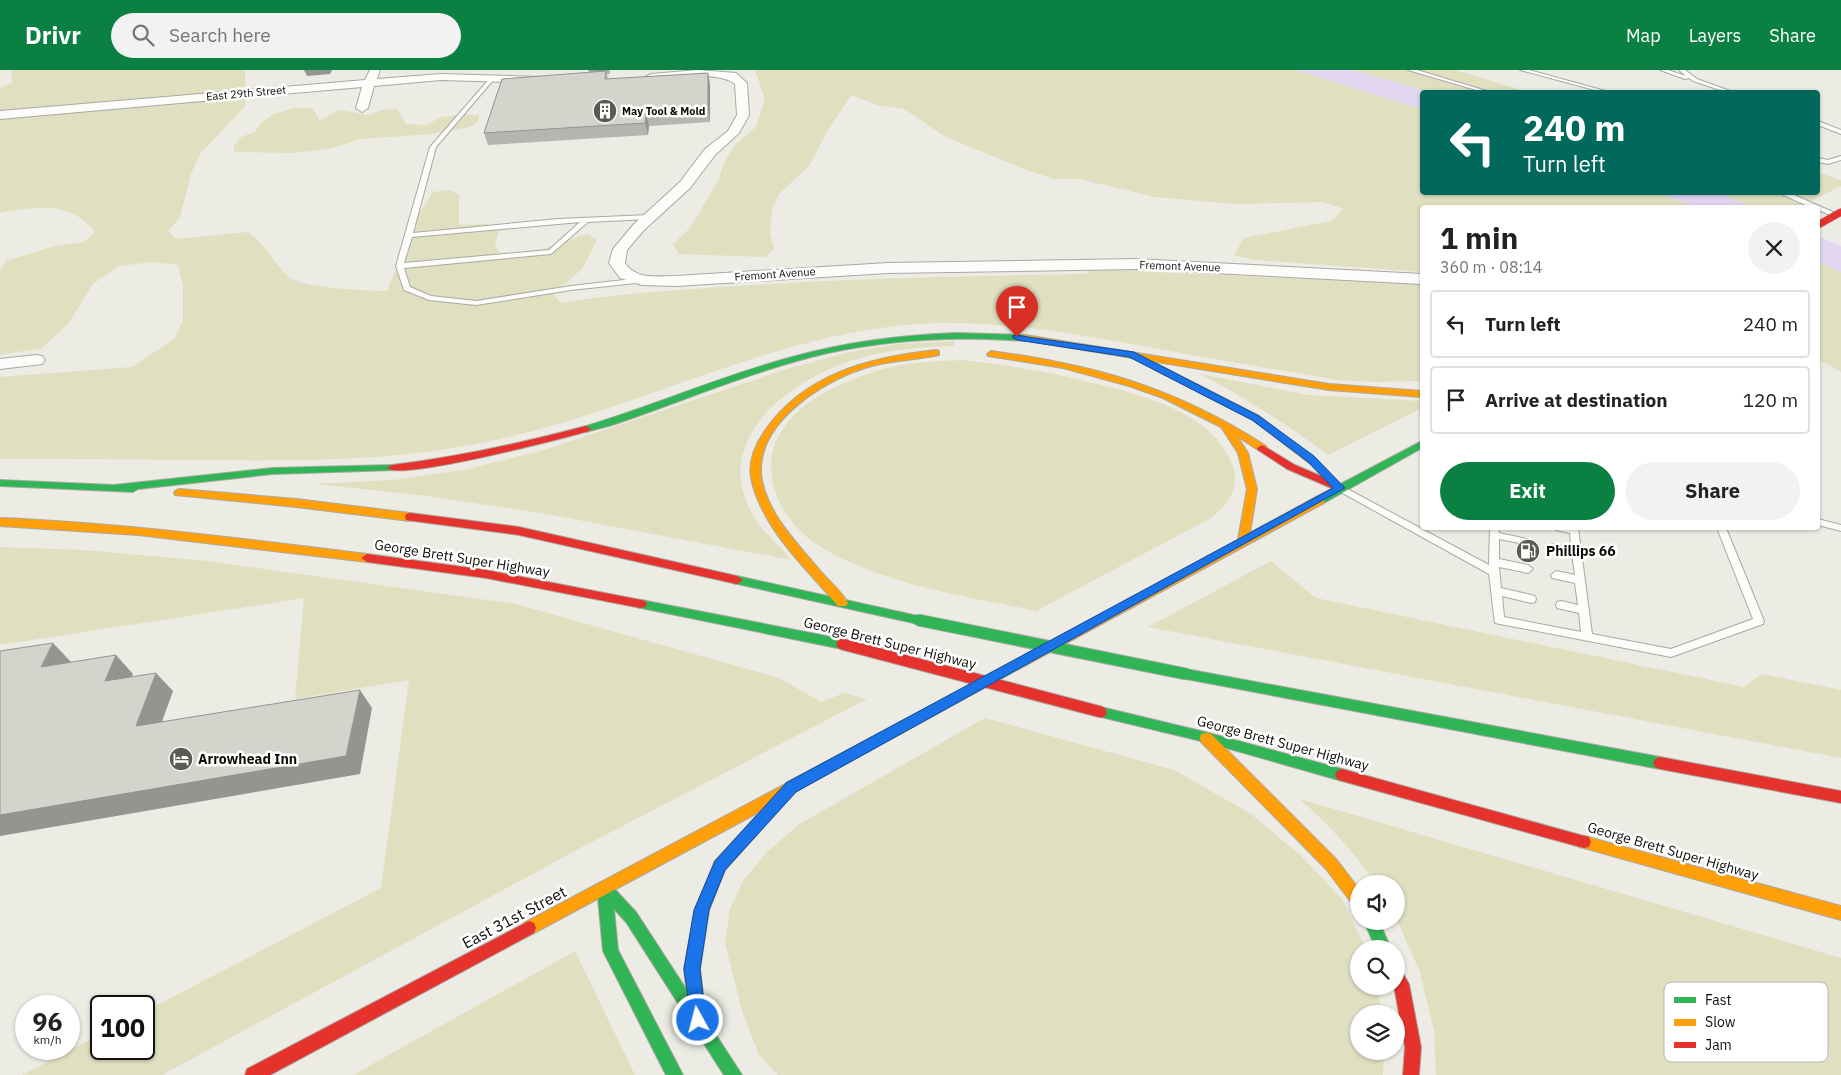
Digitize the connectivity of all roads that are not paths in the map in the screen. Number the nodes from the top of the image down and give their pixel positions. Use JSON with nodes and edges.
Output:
{"nodes":[{"id":1,"x":375,"y":70,"type":"edge"},
{"id":2,"x":1411,"y":70,"type":"edge"},
{"id":3,"x":1523,"y":70,"type":"edge"},
{"id":4,"x":1663,"y":70,"type":"edge"},
{"id":5,"x":1682,"y":70,"type":"edge"},
{"id":6,"x":492,"y":78,"type":"junction"},
{"id":7,"x":639,"y":78,"type":"edge"},
{"id":8,"x":1695,"y":80,"type":"junction"},
{"id":9,"x":554,"y":81,"type":"edge"},
{"id":10,"x":369,"y":83,"type":"junction"},
{"id":11,"x":1480,"y":90,"type":"edge"},
{"id":12,"x":1598,"y":90,"type":"edge"},
{"id":13,"x":1724,"y":90,"type":"edge"},
{"id":14,"x":362,"y":108,"type":"dead end"},
{"id":15,"x":0,"y":115,"type":"edge"},
{"id":16,"x":1820,"y":124,"type":"edge"},
{"id":17,"x":1840,"y":131,"type":"edge"},
{"id":18,"x":1841,"y":158,"type":"edge"},
{"id":19,"x":1820,"y":160,"type":"edge"},
{"id":20,"x":1787,"y":195,"type":"edge"},
{"id":21,"x":1812,"y":205,"type":"edge"},
{"id":22,"x":1820,"y":208,"type":"edge"},
{"id":23,"x":1841,"y":212,"type":"edge"},
{"id":24,"x":649,"y":217,"type":"junction"},
{"id":25,"x":1841,"y":217,"type":"edge"},
{"id":26,"x":586,"y":220,"type":"junction"},
{"id":27,"x":1820,"y":224,"type":"edge"},
{"id":28,"x":408,"y":235,"type":"junction"},
{"id":29,"x":400,"y":266,"type":"junction"},
{"id":30,"x":1420,"y":279,"type":"edge"},
{"id":31,"x":642,"y":280,"type":"junction"},
{"id":32,"x":944,"y":353,"type":"dead end"},
{"id":33,"x":982,"y":353,"type":"dead end"},
{"id":34,"x":1131,"y":354,"type":"junction"},
{"id":35,"x":36,"y":360,"type":"dead end"},
{"id":36,"x":0,"y":364,"type":"edge"},
{"id":37,"x":1420,"y":394,"type":"edge"},
{"id":38,"x":1222,"y":421,"type":"junction"},
{"id":39,"x":1420,"y":445,"type":"edge"},
{"id":40,"x":0,"y":483,"type":"edge"},
{"id":41,"x":114,"y":488,"type":"junction"},
{"id":42,"x":1340,"y":488,"type":"junction"},
{"id":43,"x":0,"y":522,"type":"edge"},
{"id":44,"x":1820,"y":523,"type":"edge"},
{"id":45,"x":1841,"y":528,"type":"edge"},
{"id":46,"x":1420,"y":529,"type":"edge"},
{"id":47,"x":1422,"y":530,"type":"edge"},
{"id":48,"x":1574,"y":530,"type":"edge"},
{"id":49,"x":1723,"y":530,"type":"edge"},
{"id":50,"x":1494,"y":531,"type":"edge"},
{"id":51,"x":1524,"y":541,"type":"dead end"},
{"id":52,"x":1243,"y":542,"type":"junction"},
{"id":53,"x":1552,"y":547,"type":"dead end"},
{"id":54,"x":1577,"y":551,"type":"junction"},
{"id":55,"x":1494,"y":567,"type":"junction"},
{"id":56,"x":1528,"y":569,"type":"dead end"},
{"id":57,"x":1556,"y":575,"type":"dead end"},
{"id":58,"x":1581,"y":580,"type":"junction"},
{"id":59,"x":1496,"y":591,"type":"junction"},
{"id":60,"x":1531,"y":599,"type":"dead end"},
{"id":61,"x":842,"y":603,"type":"junction"},
{"id":62,"x":1561,"y":606,"type":"dead end"},
{"id":63,"x":1584,"y":610,"type":"junction"},
{"id":64,"x":1587,"y":637,"type":"junction"},
{"id":65,"x":1205,"y":737,"type":"junction"},
{"id":66,"x":791,"y":787,"type":"junction"},
{"id":67,"x":1841,"y":797,"type":"edge"},
{"id":68,"x":604,"y":888,"type":"junction"},
{"id":69,"x":1350,"y":889,"type":"edge"},
{"id":70,"x":1841,"y":913,"type":"edge"},
{"id":71,"x":1403,"y":995,"type":"edge"},
{"id":72,"x":698,"y":1020,"type":"junction"},
{"id":73,"x":253,"y":1075,"type":"edge"},
{"id":74,"x":675,"y":1075,"type":"edge"},
{"id":75,"x":734,"y":1075,"type":"edge"},
{"id":76,"x":1411,"y":1075,"type":"edge"}],
"edges":[{"from":1,"to":10,"type":"street"},
{"from":2,"to":11,"type":"lane"},
{"from":3,"to":12,"type":"lane"},
{"from":4,"to":8,"type":"lane"},
{"from":5,"to":8,"type":"lane"},
{"from":6,"to":9,"type":"street"},
{"from":6,"to":10,"type":"street","name":"East 29th Street"},
{"from":6,"to":28,"type":"lane"},
{"from":7,"to":24,"type":"street"},
{"from":8,"to":13,"type":"lane"},
{"from":10,"to":14,"type":"street"},
{"from":10,"to":15,"type":"street","name":"East 29th Street"},
{"from":16,"to":17,"type":"lane"},
{"from":18,"to":19,"type":"lane"},
{"from":20,"to":21,"type":"lane"},
{"from":22,"to":25,"type":"lane"},
{"from":23,"to":27,"type":"main road","bridge":true},
{"from":24,"to":26,"type":"lane"},
{"from":24,"to":31,"type":"street"},
{"from":26,"to":28,"type":"lane"},
{"from":26,"to":29,"type":"lane"},
{"from":28,"to":29,"type":"lane"},
{"from":29,"to":31,"type":"lane"},
{"from":30,"to":31,"type":"street","name":"Fremont Avenue"},
{"from":32,"to":61,"type":"main road"},
{"from":33,"to":38,"type":"main road"},
{"from":34,"to":37,"type":"main road"},
{"from":34,"to":41,"type":"main road"},
{"from":34,"to":42,"type":"main road"},
{"from":35,"to":36,"type":"street"},
{"from":38,"to":42,"type":"main road"},
{"from":38,"to":52,"type":"main road"},
{"from":39,"to":42,"type":"main road","name":"East 31st Street"},
{"from":40,"to":41,"type":"main road","name":"George Brett Super Highway"},
{"from":41,"to":61,"type":"main road","name":"George Brett Super Highway"},
{"from":42,"to":46,"type":"lane"},
{"from":42,"to":52,"type":"main road","name":"East 31st Street"},
{"from":43,"to":65,"type":"main road","name":"George Brett Super Highway","bridge":true},
{"from":44,"to":45,"type":"lane"},
{"from":47,"to":55,"type":"lane"},
{"from":48,"to":54,"type":"lane"},
{"from":49,"to":64,"type":"lane"},
{"from":50,"to":51,"type":"lane"},
{"from":50,"to":55,"type":"lane"},
{"from":52,"to":66,"type":"main road","name":"East 31st Street"},
{"from":53,"to":54,"type":"lane"},
{"from":54,"to":58,"type":"lane"},
{"from":55,"to":56,"type":"lane"},
{"from":55,"to":59,"type":"lane"},
{"from":57,"to":58,"type":"lane"},
{"from":58,"to":63,"type":"lane"},
{"from":59,"to":60,"type":"lane"},
{"from":59,"to":64,"type":"lane"},
{"from":61,"to":67,"type":"main road","name":"George Brett Super Highway","bridge":true},
{"from":62,"to":63,"type":"lane"},
{"from":63,"to":64,"type":"lane"},
{"from":65,"to":69,"type":"main road"},
{"from":65,"to":70,"type":"main road","name":"George Brett Super Highway"},
{"from":66,"to":68,"type":"main road","name":"East 31st Street"},
{"from":66,"to":72,"type":"main road"},
{"from":68,"to":72,"type":"main road"},
{"from":68,"to":73,"type":"main road","name":"East 31st Street"},
{"from":68,"to":74,"type":"main road"},
{"from":71,"to":76,"type":"main road"},
{"from":72,"to":75,"type":"main road"}]}
